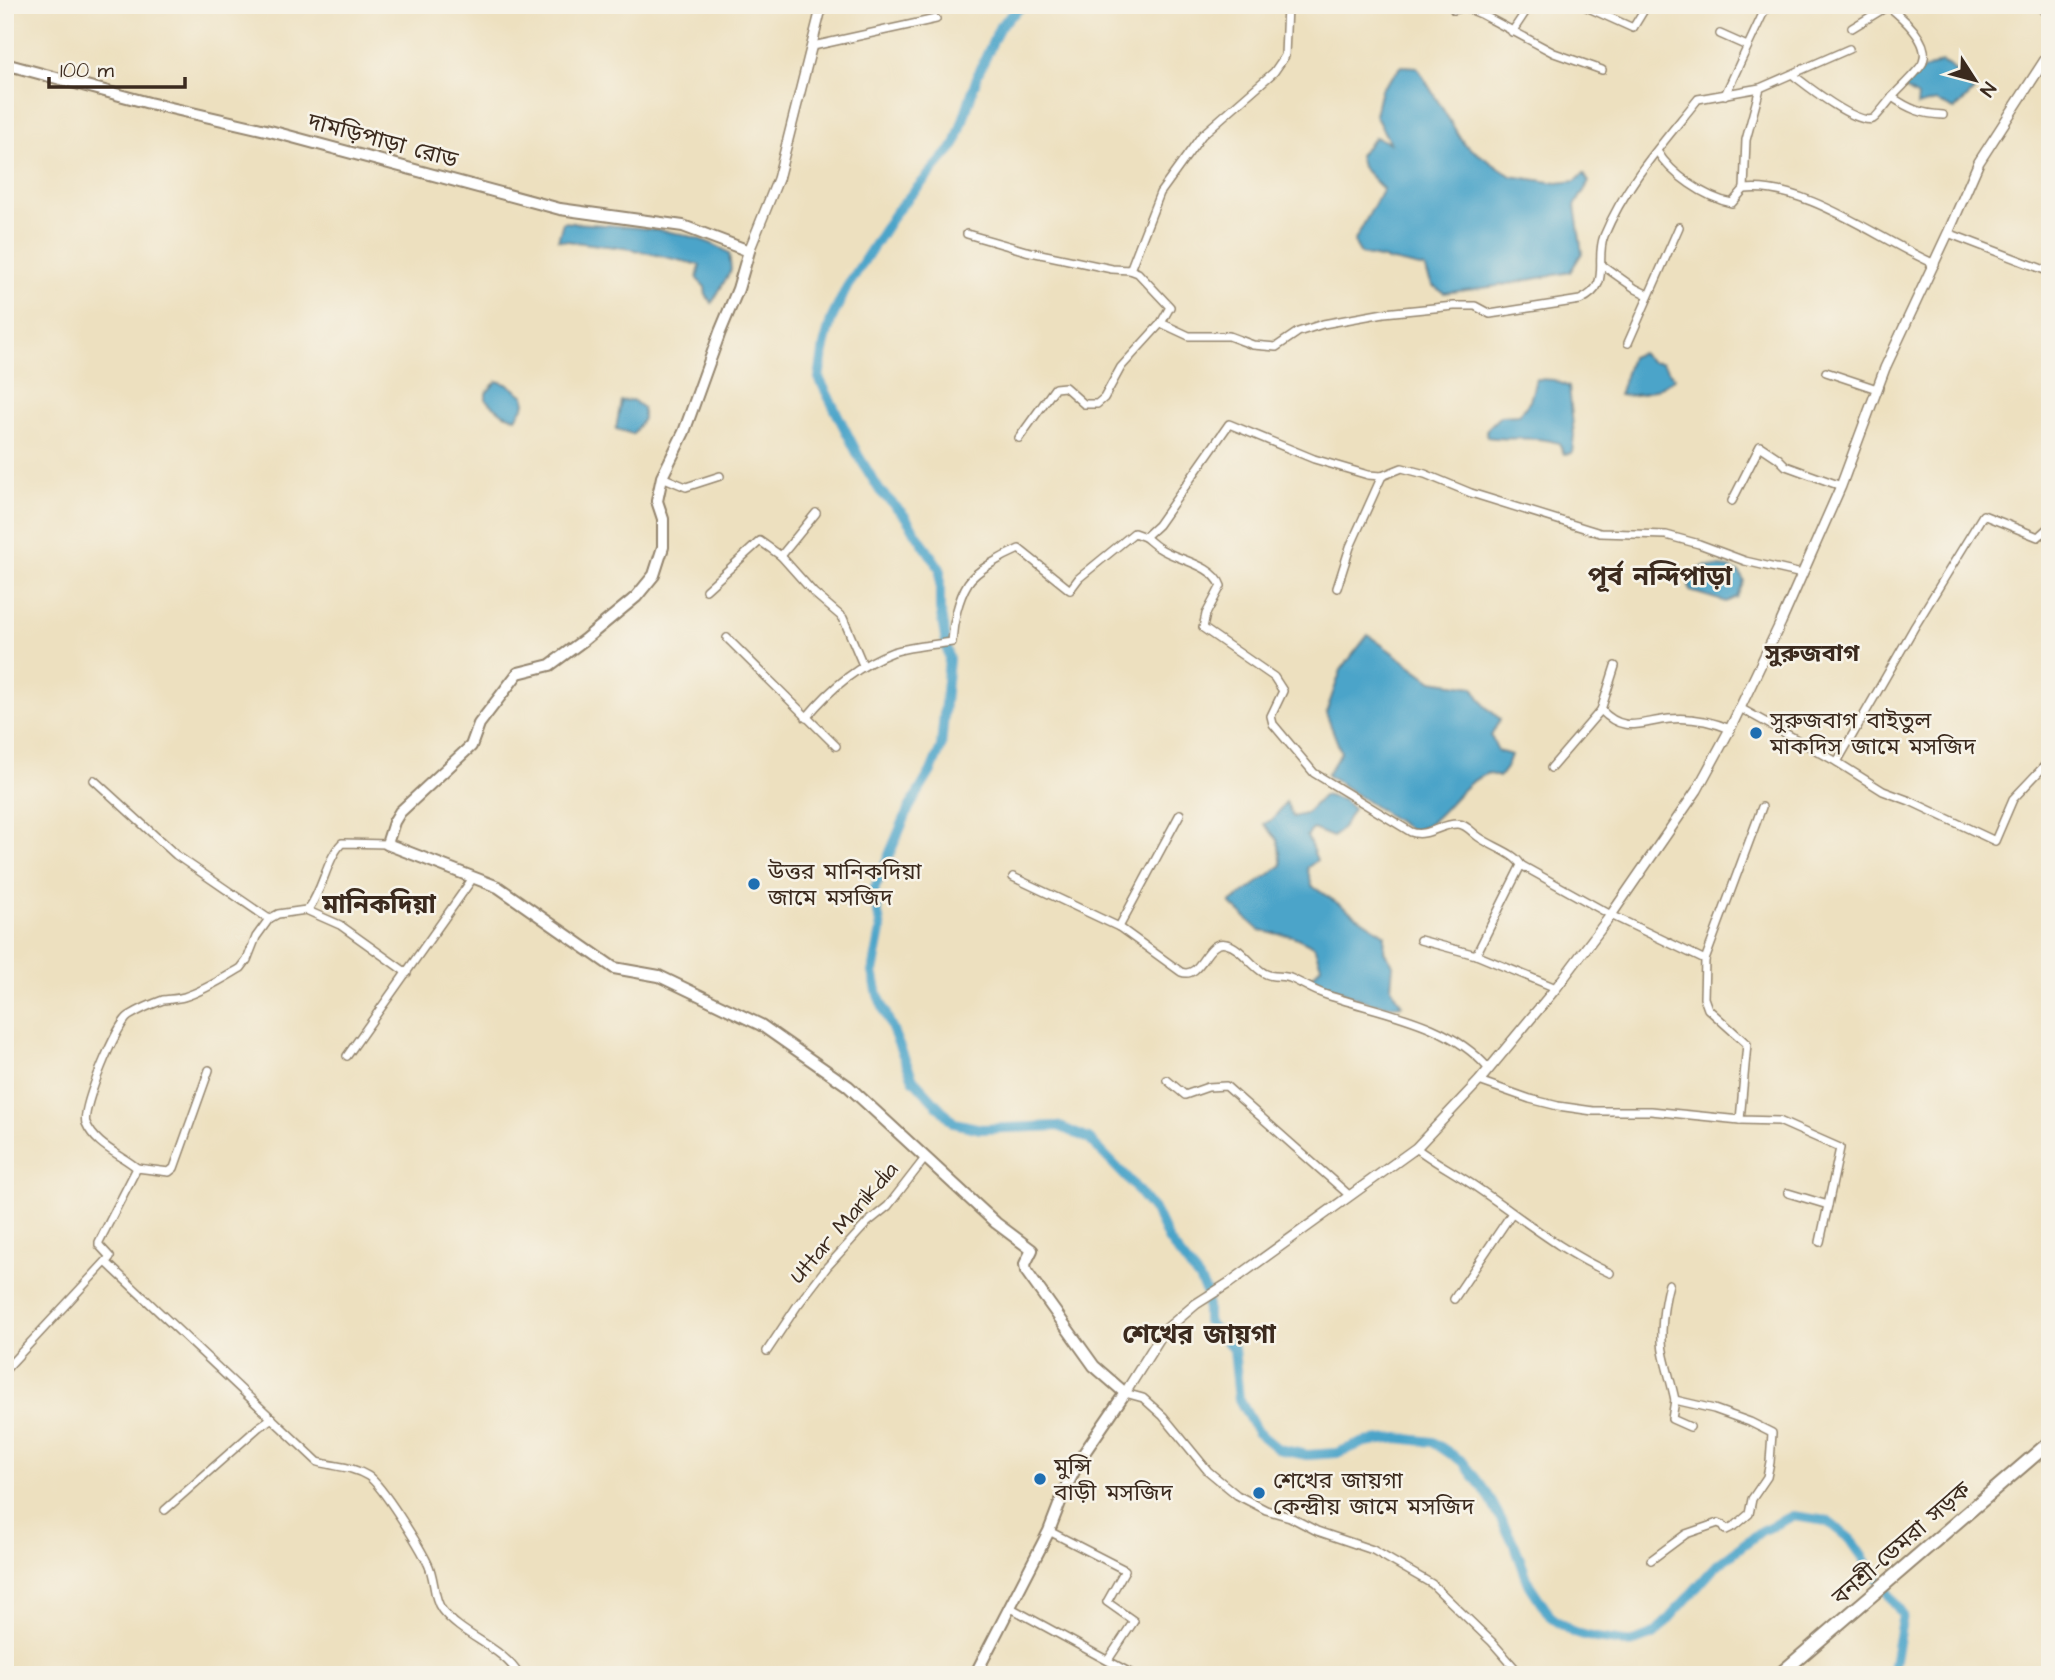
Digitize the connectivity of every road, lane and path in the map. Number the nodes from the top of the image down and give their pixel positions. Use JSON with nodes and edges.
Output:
{"nodes":[{"id":1,"x":822,"y":5,"type":"edge"},
{"id":2,"x":1287,"y":5,"type":"edge"},
{"id":3,"x":1530,"y":5,"type":"edge"},
{"id":4,"x":1582,"y":5,"type":"edge"},
{"id":5,"x":1647,"y":5,"type":"edge"},
{"id":6,"x":1760,"y":5,"type":"edge"},
{"id":7,"x":2037,"y":5,"type":"edge"},
{"id":8,"x":1767,"y":6,"type":"edge"},
{"id":9,"x":1454,"y":10,"type":"dead end"},
{"id":10,"x":2050,"y":16,"type":"edge"},
{"id":11,"x":936,"y":19,"type":"dead end"},
{"id":12,"x":1853,"y":28,"type":"dead end"},
{"id":13,"x":1512,"y":32,"type":"junction"},
{"id":14,"x":1720,"y":34,"type":"dead end"},
{"id":15,"x":813,"y":46,"type":"junction"},
{"id":16,"x":1747,"y":46,"type":"junction"},
{"id":17,"x":1849,"y":49,"type":"dead end"},
{"id":18,"x":2050,"y":52,"type":"edge"},
{"id":19,"x":5,"y":64,"type":"edge"},
{"id":20,"x":1602,"y":70,"type":"dead end"},
{"id":21,"x":1793,"y":75,"type":"junction"},
{"id":22,"x":1760,"y":88,"type":"junction"},
{"id":23,"x":1725,"y":95,"type":"junction"},
{"id":24,"x":1892,"y":97,"type":"junction"},
{"id":25,"x":1942,"y":115,"type":"dead end"},
{"id":26,"x":1657,"y":151,"type":"junction"},
{"id":27,"x":1744,"y":189,"type":"junction"},
{"id":28,"x":1679,"y":227,"type":"dead end"},
{"id":29,"x":1948,"y":233,"type":"junction"},
{"id":30,"x":967,"y":234,"type":"dead end"},
{"id":31,"x":749,"y":251,"type":"junction"},
{"id":32,"x":1934,"y":264,"type":"junction"},
{"id":33,"x":1602,"y":265,"type":"junction"},
{"id":34,"x":1130,"y":270,"type":"junction"},
{"id":35,"x":2050,"y":272,"type":"edge"},
{"id":36,"x":1648,"y":295,"type":"junction"},
{"id":37,"x":1161,"y":323,"type":"junction"},
{"id":38,"x":1628,"y":343,"type":"dead end"},
{"id":39,"x":1826,"y":372,"type":"dead end"},
{"id":40,"x":1877,"y":389,"type":"junction"},
{"id":41,"x":1019,"y":438,"type":"dead end"},
{"id":42,"x":720,"y":476,"type":"dead end"},
{"id":43,"x":1382,"y":476,"type":"junction"},
{"id":44,"x":662,"y":477,"type":"junction"},
{"id":45,"x":1840,"y":486,"type":"junction"},
{"id":46,"x":1732,"y":501,"type":"dead end"},
{"id":47,"x":816,"y":513,"type":"dead end"},
{"id":48,"x":2050,"y":526,"type":"edge"},
{"id":49,"x":1145,"y":537,"type":"junction"},
{"id":50,"x":781,"y":556,"type":"junction"},
{"id":51,"x":1802,"y":574,"type":"junction"},
{"id":52,"x":1336,"y":588,"type":"dead end"},
{"id":53,"x":706,"y":590,"type":"dead end"},
{"id":54,"x":727,"y":638,"type":"dead end"},
{"id":55,"x":863,"y":665,"type":"junction"},
{"id":56,"x":1615,"y":666,"type":"dead end"},
{"id":57,"x":1740,"y":708,"type":"junction"},
{"id":58,"x":1601,"y":710,"type":"junction"},
{"id":59,"x":806,"y":718,"type":"junction"},
{"id":60,"x":1730,"y":729,"type":"junction"},
{"id":61,"x":836,"y":746,"type":"dead end"},
{"id":62,"x":2050,"y":760,"type":"edge"},
{"id":63,"x":1837,"y":762,"type":"junction"},
{"id":64,"x":1551,"y":768,"type":"dead end"},
{"id":65,"x":94,"y":780,"type":"dead end"},
{"id":66,"x":1762,"y":807,"type":"dead end"},
{"id":67,"x":1180,"y":814,"type":"dead end"},
{"id":68,"x":387,"y":844,"type":"junction"},
{"id":69,"x":1521,"y":865,"type":"junction"},
{"id":70,"x":1013,"y":877,"type":"dead end"},
{"id":71,"x":473,"y":878,"type":"junction"},
{"id":72,"x":306,"y":911,"type":"junction"},
{"id":73,"x":1611,"y":915,"type":"junction"},
{"id":74,"x":269,"y":919,"type":"junction"},
{"id":75,"x":1119,"y":926,"type":"junction"},
{"id":76,"x":1420,"y":940,"type":"dead end"},
{"id":77,"x":1476,"y":955,"type":"junction"},
{"id":78,"x":1705,"y":960,"type":"junction"},
{"id":79,"x":407,"y":973,"type":"junction"},
{"id":80,"x":1556,"y":988,"type":"junction"},
{"id":81,"x":347,"y":1056,"type":"dead end"},
{"id":82,"x":1488,"y":1068,"type":"junction"},
{"id":83,"x":209,"y":1070,"type":"dead end"},
{"id":84,"x":1167,"y":1080,"type":"dead end"},
{"id":85,"x":1479,"y":1081,"type":"junction"},
{"id":86,"x":1740,"y":1120,"type":"junction"},
{"id":87,"x":1416,"y":1148,"type":"junction"},
{"id":88,"x":926,"y":1157,"type":"junction"},
{"id":89,"x":137,"y":1168,"type":"junction"},
{"id":90,"x":1788,"y":1194,"type":"dead end"},
{"id":91,"x":1349,"y":1195,"type":"junction"},
{"id":92,"x":1829,"y":1205,"type":"junction"},
{"id":93,"x":1512,"y":1213,"type":"junction"},
{"id":94,"x":1820,"y":1242,"type":"dead end"},
{"id":95,"x":106,"y":1262,"type":"junction"},
{"id":96,"x":1609,"y":1273,"type":"dead end"},
{"id":97,"x":1669,"y":1283,"type":"dead end"},
{"id":98,"x":1454,"y":1299,"type":"dead end"},
{"id":99,"x":767,"y":1351,"type":"dead end"},
{"id":100,"x":5,"y":1370,"type":"edge"},
{"id":101,"x":1125,"y":1393,"type":"junction"},
{"id":102,"x":1675,"y":1400,"type":"junction"},
{"id":103,"x":272,"y":1418,"type":"junction"},
{"id":104,"x":1690,"y":1427,"type":"dead end"},
{"id":105,"x":2050,"y":1442,"type":"edge"},
{"id":106,"x":165,"y":1510,"type":"dead end"},
{"id":107,"x":1049,"y":1531,"type":"junction"},
{"id":108,"x":1651,"y":1560,"type":"dead end"},
{"id":109,"x":1011,"y":1608,"type":"junction"},
{"id":110,"x":1108,"y":1660,"type":"junction"},
{"id":111,"x":519,"y":1675,"type":"edge"},
{"id":112,"x":975,"y":1675,"type":"edge"},
{"id":113,"x":1134,"y":1675,"type":"edge"},
{"id":114,"x":1521,"y":1675,"type":"edge"},
{"id":115,"x":1779,"y":1675,"type":"edge"}],
"edges":[{"from":1,"to":15,"type":"street"},
{"from":2,"to":34,"type":"street"},
{"from":3,"to":13,"type":"street"},
{"from":4,"to":5,"type":"street"},
{"from":6,"to":8,"type":"street"},
{"from":7,"to":10,"type":"street"},
{"from":8,"to":16,"type":"street"},
{"from":9,"to":13,"type":"street"},
{"from":11,"to":15,"type":"street"},
{"from":12,"to":24,"type":"street"},
{"from":13,"to":20,"type":"street"},
{"from":14,"to":16,"type":"street"},
{"from":15,"to":31,"type":"street"},
{"from":16,"to":23,"type":"street"},
{"from":17,"to":21,"type":"street"},
{"from":18,"to":29,"type":"street"},
{"from":19,"to":31,"type":"main road","name":"দামড়িপাড়া রোড"},
{"from":21,"to":22,"type":"street"},
{"from":21,"to":24,"type":"street"},
{"from":22,"to":23,"type":"street"},
{"from":22,"to":27,"type":"street"},
{"from":23,"to":26,"type":"street"},
{"from":24,"to":25,"type":"street"},
{"from":26,"to":27,"type":"street"},
{"from":26,"to":33,"type":"street"},
{"from":27,"to":32,"type":"street"},
{"from":28,"to":36,"type":"street"},
{"from":29,"to":32,"type":"street"},
{"from":29,"to":35,"type":"street"},
{"from":30,"to":34,"type":"street"},
{"from":31,"to":44,"type":"main road"},
{"from":32,"to":40,"type":"street"},
{"from":33,"to":36,"type":"street"},
{"from":33,"to":37,"type":"street"},
{"from":34,"to":37,"type":"street"},
{"from":36,"to":38,"type":"street"},
{"from":37,"to":41,"type":"street"},
{"from":39,"to":40,"type":"street"},
{"from":40,"to":45,"type":"street"},
{"from":42,"to":44,"type":"street"},
{"from":43,"to":49,"type":"street"},
{"from":43,"to":51,"type":"street"},
{"from":43,"to":52,"type":"street"},
{"from":44,"to":68,"type":"main road"},
{"from":45,"to":46,"type":"street"},
{"from":45,"to":51,"type":"street"},
{"from":47,"to":50,"type":"street"},
{"from":48,"to":63,"type":"street"},
{"from":49,"to":55,"type":"street"},
{"from":49,"to":69,"type":"street"},
{"from":50,"to":53,"type":"street"},
{"from":50,"to":55,"type":"street"},
{"from":51,"to":57,"type":"street"},
{"from":54,"to":59,"type":"street"},
{"from":55,"to":59,"type":"street"},
{"from":56,"to":58,"type":"street"},
{"from":57,"to":60,"type":"street"},
{"from":57,"to":63,"type":"street"},
{"from":58,"to":60,"type":"street"},
{"from":58,"to":64,"type":"street"},
{"from":59,"to":61,"type":"street"},
{"from":60,"to":73,"type":"street"},
{"from":62,"to":63,"type":"street"},
{"from":65,"to":74,"type":"street"},
{"from":66,"to":78,"type":"street"},
{"from":67,"to":75,"type":"street"},
{"from":68,"to":71,"type":"main road","name":"Uttar Manikdia"},
{"from":68,"to":72,"type":"street"},
{"from":69,"to":73,"type":"street"},
{"from":69,"to":77,"type":"street"},
{"from":70,"to":75,"type":"street"},
{"from":71,"to":79,"type":"street"},
{"from":71,"to":88,"type":"main road","name":"Uttar Manikdia"},
{"from":72,"to":74,"type":"street"},
{"from":72,"to":79,"type":"street"},
{"from":73,"to":78,"type":"street"},
{"from":73,"to":80,"type":"street"},
{"from":74,"to":89,"type":"street"},
{"from":75,"to":82,"type":"street"},
{"from":76,"to":77,"type":"street"},
{"from":77,"to":80,"type":"street"},
{"from":78,"to":86,"type":"street"},
{"from":79,"to":81,"type":"street"},
{"from":80,"to":82,"type":"street"},
{"from":82,"to":85,"type":"street"},
{"from":83,"to":89,"type":"street"},
{"from":84,"to":91,"type":"street"},
{"from":85,"to":86,"type":"street"},
{"from":85,"to":87,"type":"street"},
{"from":86,"to":92,"type":"street"},
{"from":87,"to":91,"type":"street"},
{"from":87,"to":93,"type":"street"},
{"from":88,"to":99,"type":"street","name":"Uttar Manikdia"},
{"from":88,"to":101,"type":"main road"},
{"from":89,"to":95,"type":"street"},
{"from":90,"to":92,"type":"street"},
{"from":91,"to":101,"type":"street"},
{"from":92,"to":94,"type":"street"},
{"from":93,"to":96,"type":"street"},
{"from":93,"to":98,"type":"street"},
{"from":95,"to":100,"type":"street"},
{"from":95,"to":103,"type":"street"},
{"from":97,"to":102,"type":"street"},
{"from":101,"to":107,"type":"main road"},
{"from":101,"to":114,"type":"street"},
{"from":102,"to":104,"type":"street"},
{"from":102,"to":108,"type":"street"},
{"from":103,"to":106,"type":"street"},
{"from":103,"to":111,"type":"street"},
{"from":105,"to":115,"type":"main road","name":"বনশ্রী-ডেমরা সড়ক"},
{"from":107,"to":109,"type":"main road"},
{"from":107,"to":110,"type":"street"},
{"from":109,"to":110,"type":"street"},
{"from":109,"to":112,"type":"main road"},
{"from":110,"to":113,"type":"street"}]}
